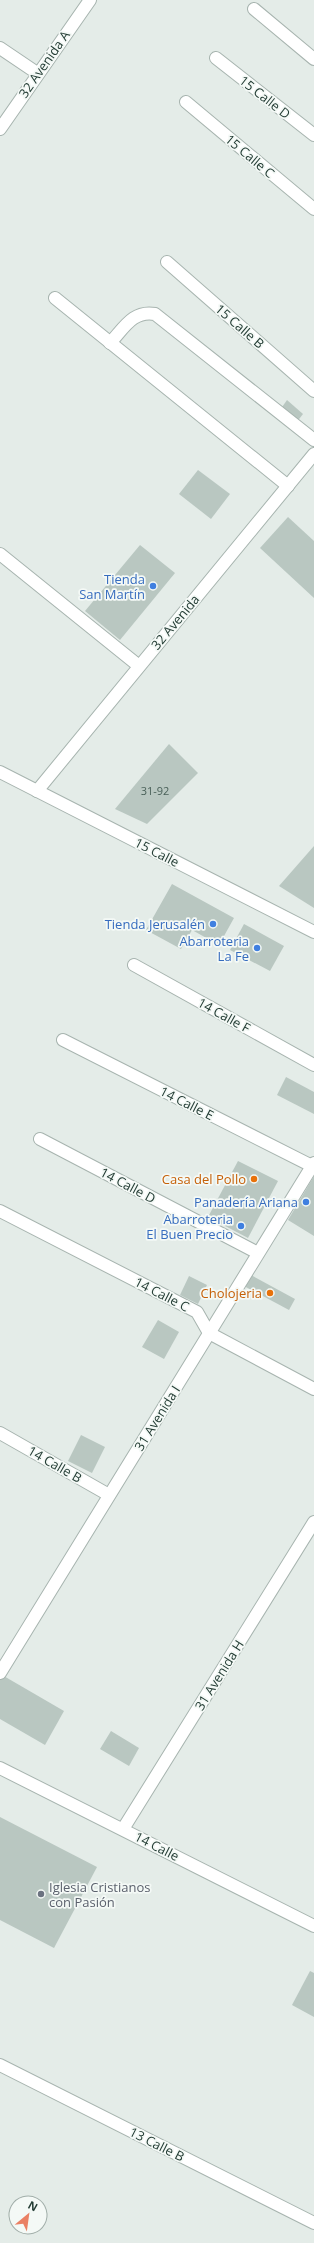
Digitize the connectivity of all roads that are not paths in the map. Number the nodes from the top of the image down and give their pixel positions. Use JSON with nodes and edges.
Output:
{"nodes":[{"id":1,"x":90,"y":0,"type":"edge"},
{"id":2,"x":254,"y":9,"type":"dead end"},
{"id":3,"x":0,"y":48,"type":"edge"},
{"id":4,"x":216,"y":58,"type":"dead end"},
{"id":5,"x":314,"y":59,"type":"edge"},
{"id":6,"x":37,"y":73,"type":"junction"},
{"id":7,"x":186,"y":102,"type":"dead end"},
{"id":8,"x":0,"y":129,"type":"edge"},
{"id":9,"x":314,"y":135,"type":"edge"},
{"id":10,"x":314,"y":209,"type":"edge"},
{"id":11,"x":167,"y":262,"type":"dead end"},
{"id":12,"x":54,"y":298,"type":"dead end"},
{"id":13,"x":110,"y":343,"type":"junction"},
{"id":14,"x":314,"y":391,"type":"edge"},
{"id":15,"x":314,"y":440,"type":"edge"},
{"id":16,"x":314,"y":454,"type":"edge"},
{"id":17,"x":288,"y":486,"type":"junction"},
{"id":18,"x":0,"y":554,"type":"edge"},
{"id":19,"x":139,"y":666,"type":"junction"},
{"id":20,"x":0,"y":772,"type":"edge"},
{"id":21,"x":37,"y":791,"type":"junction"},
{"id":22,"x":314,"y":932,"type":"edge"},
{"id":23,"x":134,"y":965,"type":"dead end"},
{"id":24,"x":63,"y":1040,"type":"dead end"},
{"id":25,"x":314,"y":1065,"type":"edge"},
{"id":26,"x":40,"y":1139,"type":"dead end"},
{"id":27,"x":313,"y":1165,"type":"edge"},
{"id":28,"x":0,"y":1211,"type":"edge"},
{"id":29,"x":258,"y":1253,"type":"junction"},
{"id":30,"x":209,"y":1333,"type":"junction"},
{"id":31,"x":314,"y":1389,"type":"edge"},
{"id":32,"x":0,"y":1433,"type":"edge"},
{"id":33,"x":109,"y":1495,"type":"junction"},
{"id":34,"x":314,"y":1522,"type":"edge"},
{"id":35,"x":0,"y":1673,"type":"edge"},
{"id":36,"x":0,"y":1768,"type":"edge"},
{"id":37,"x":123,"y":1829,"type":"junction"},
{"id":38,"x":314,"y":1926,"type":"edge"},
{"id":39,"x":0,"y":2065,"type":"edge"},
{"id":40,"x":314,"y":2223,"type":"edge"}],
"edges":[{"from":1,"to":6,"type":"street","name":"32 Avenida A"},
{"from":2,"to":5,"type":"street"},
{"from":3,"to":6,"type":"street"},
{"from":4,"to":9,"type":"street","name":"15 Calle D"},
{"from":6,"to":8,"type":"street","name":"32 Avenida A"},
{"from":7,"to":10,"type":"street","name":"15 Calle C"},
{"from":11,"to":14,"type":"street","name":"15 Calle B"},
{"from":12,"to":13,"type":"street"},
{"from":13,"to":15,"type":"street"},
{"from":13,"to":17,"type":"street"},
{"from":16,"to":17,"type":"street","name":"32 Avenida"},
{"from":17,"to":19,"type":"street","name":"32 Avenida"},
{"from":18,"to":19,"type":"street"},
{"from":19,"to":21,"type":"street","name":"32 Avenida"},
{"from":20,"to":21,"type":"street","name":"15 Calle"},
{"from":21,"to":22,"type":"street","name":"15 Calle"},
{"from":23,"to":25,"type":"street","name":"14 Calle F"},
{"from":24,"to":27,"type":"street","name":"14 Calle E"},
{"from":26,"to":29,"type":"street","name":"14 Calle D"},
{"from":27,"to":29,"type":"street","name":"31 Avenida I"},
{"from":28,"to":30,"type":"street","name":"14 Calle C"},
{"from":29,"to":30,"type":"street","name":"31 Avenida I"},
{"from":30,"to":31,"type":"street"},
{"from":30,"to":33,"type":"street","name":"31 Avenida I"},
{"from":32,"to":33,"type":"street","name":"14 Calle B"},
{"from":33,"to":35,"type":"street","name":"31 Avenida I"},
{"from":34,"to":37,"type":"street","name":"31 Avenida H"},
{"from":36,"to":37,"type":"street","name":"14 Calle"},
{"from":37,"to":38,"type":"street","name":"14 Calle"},
{"from":39,"to":40,"type":"street","name":"13 Calle B"}]}
